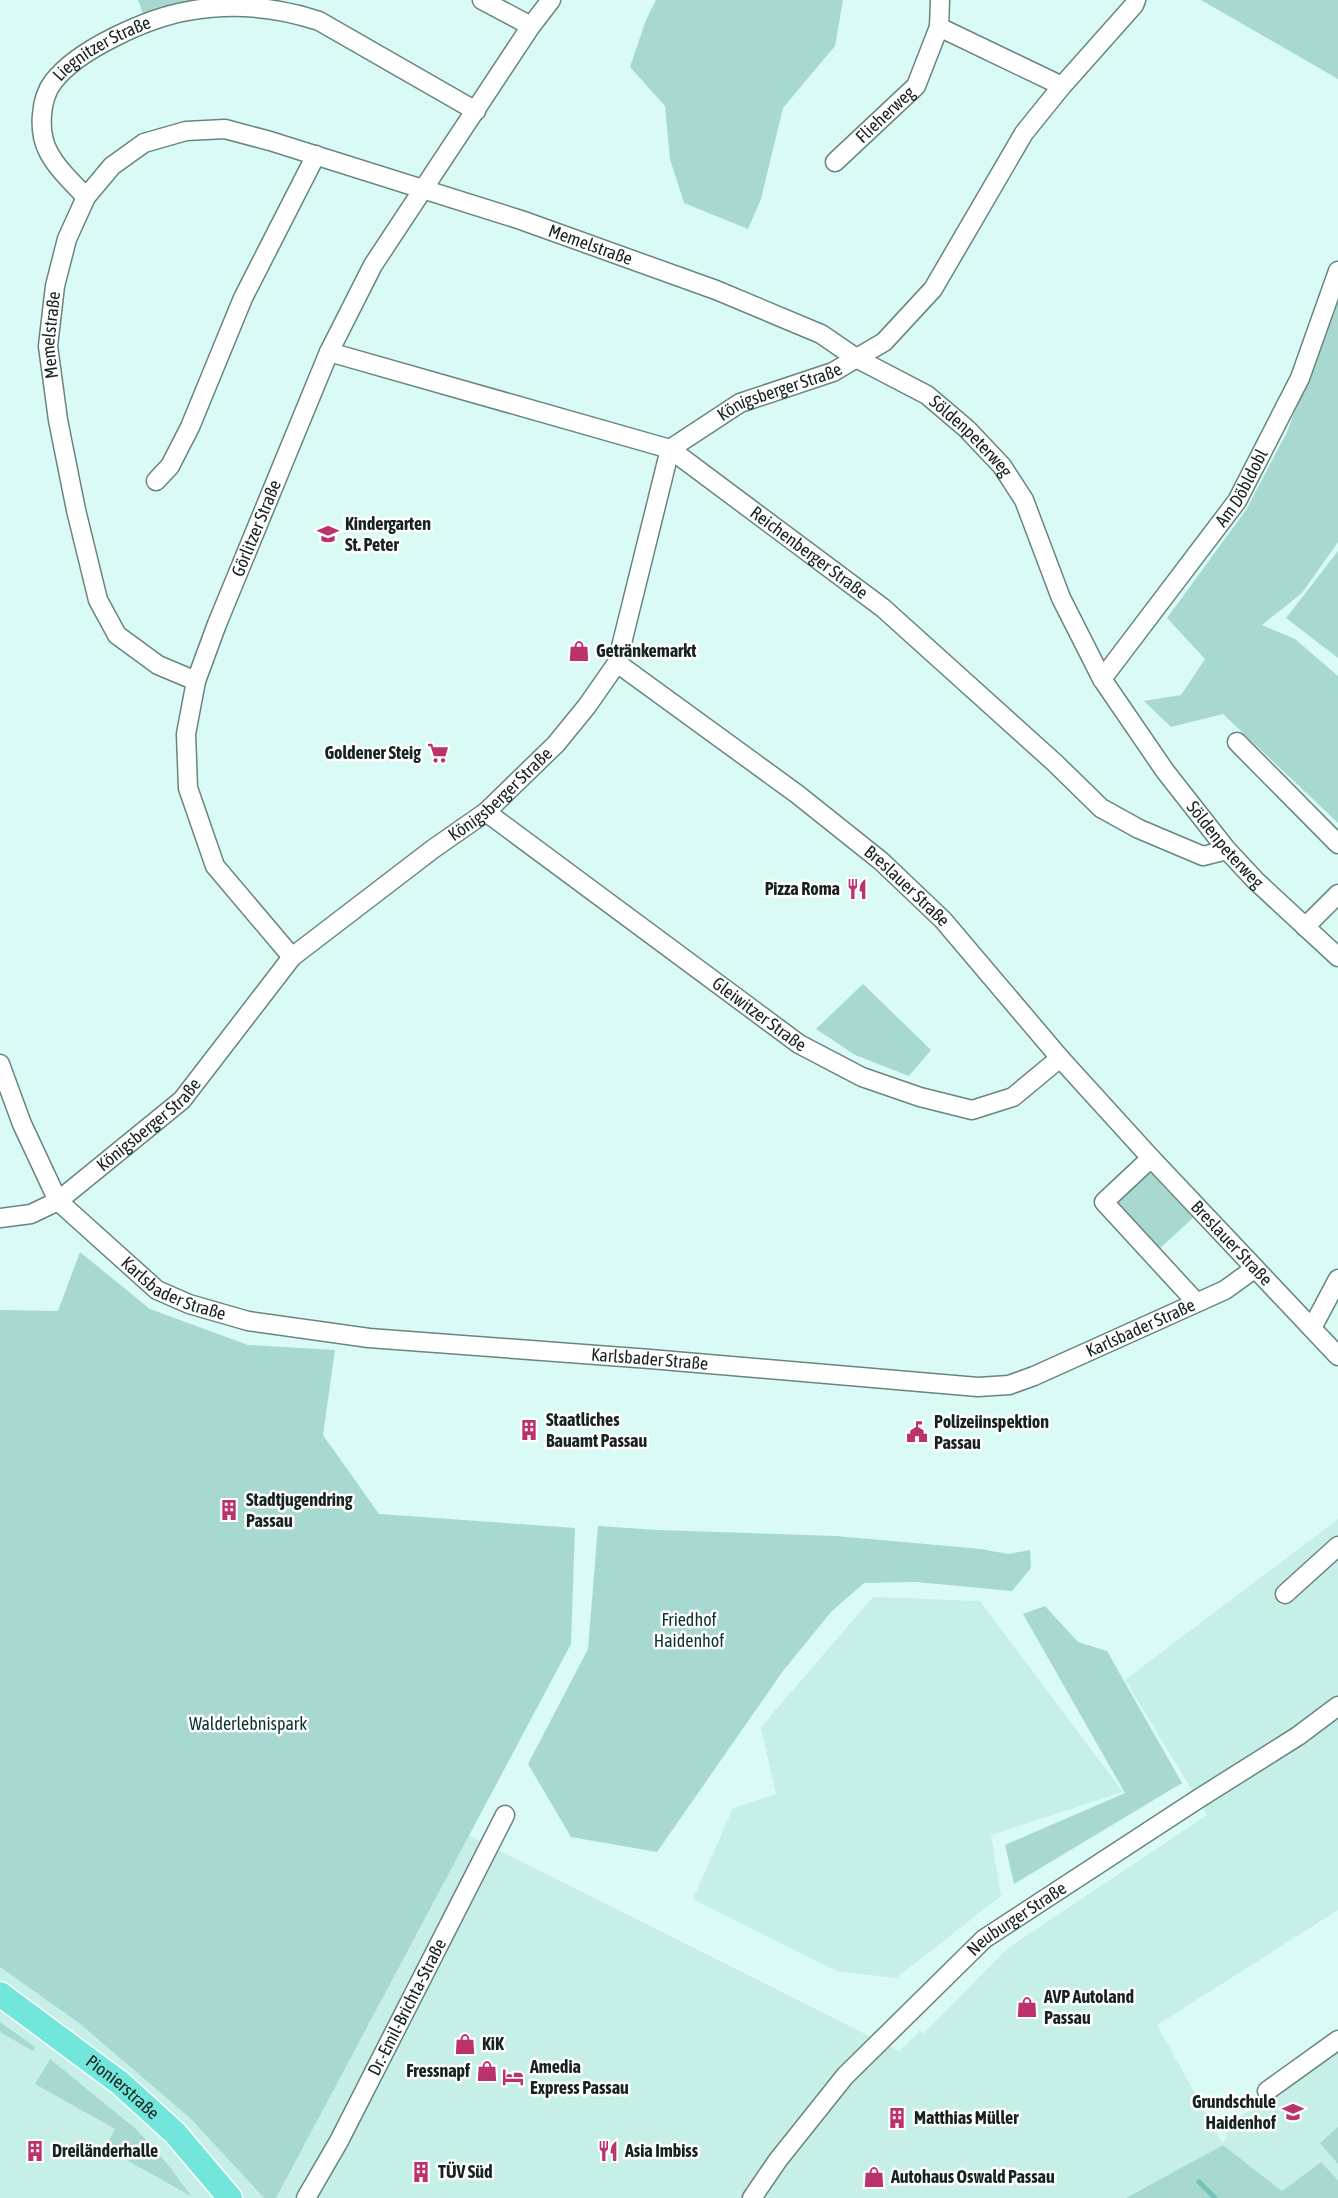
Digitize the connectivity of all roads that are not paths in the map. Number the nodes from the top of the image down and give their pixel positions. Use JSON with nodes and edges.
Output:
{"nodes":[{"id":1,"x":482,"y":0,"type":"edge"},
{"id":2,"x":551,"y":0,"type":"edge"},
{"id":3,"x":940,"y":0,"type":"edge"},
{"id":4,"x":1136,"y":0,"type":"edge"},
{"id":5,"x":531,"y":26,"type":"junction"},
{"id":6,"x":939,"y":27,"type":"junction"},
{"id":7,"x":1062,"y":86,"type":"junction"},
{"id":8,"x":476,"y":111,"type":"junction"},
{"id":9,"x":316,"y":155,"type":"junction"},
{"id":10,"x":835,"y":162,"type":"dead end"},
{"id":11,"x":422,"y":189,"type":"junction"},
{"id":12,"x":86,"y":197,"type":"junction"},
{"id":13,"x":1338,"y":271,"type":"edge"},
{"id":14,"x":329,"y":352,"type":"junction"},
{"id":15,"x":856,"y":358,"type":"junction"},
{"id":16,"x":670,"y":449,"type":"junction"},
{"id":17,"x":156,"y":481,"type":"dead end"},
{"id":18,"x":617,"y":663,"type":"junction"},
{"id":19,"x":1102,"y":679,"type":"junction"},
{"id":20,"x":196,"y":681,"type":"junction"},
{"id":21,"x":1237,"y":742,"type":"dead end"},
{"id":22,"x":486,"y":812,"type":"junction"},
{"id":23,"x":1338,"y":844,"type":"edge"},
{"id":24,"x":1227,"y":850,"type":"junction"},
{"id":25,"x":1338,"y":894,"type":"edge"},
{"id":26,"x":1305,"y":927,"type":"junction"},
{"id":27,"x":292,"y":957,"type":"junction"},
{"id":28,"x":1338,"y":957,"type":"edge"},
{"id":29,"x":1060,"y":1058,"type":"junction"},
{"id":30,"x":0,"y":1064,"type":"edge"},
{"id":31,"x":1150,"y":1158,"type":"junction"},
{"id":32,"x":58,"y":1201,"type":"junction"},
{"id":33,"x":0,"y":1218,"type":"edge"},
{"id":34,"x":1254,"y":1269,"type":"junction"},
{"id":35,"x":1338,"y":1279,"type":"edge"},
{"id":36,"x":1196,"y":1302,"type":"junction"},
{"id":37,"x":1312,"y":1328,"type":"junction"},
{"id":38,"x":1338,"y":1356,"type":"edge"},
{"id":39,"x":1338,"y":1546,"type":"edge"},
{"id":40,"x":1285,"y":1594,"type":"dead end"},
{"id":41,"x":1338,"y":1706,"type":"edge"},
{"id":42,"x":505,"y":1815,"type":"dead end"},
{"id":43,"x":0,"y":1994,"type":"edge"},
{"id":44,"x":1338,"y":2040,"type":"edge"},
{"id":45,"x":1267,"y":2091,"type":"dead end"},
{"id":46,"x":230,"y":2198,"type":"edge"},
{"id":47,"x":306,"y":2198,"type":"edge"},
{"id":48,"x":752,"y":2198,"type":"edge"}],
"edges":[{"from":1,"to":5,"type":"street"},
{"from":2,"to":5,"type":"street","name":"Görlitzer Straße"},
{"from":3,"to":6,"type":"street","name":"Flieherweg"},
{"from":4,"to":7,"type":"street"},
{"from":5,"to":8,"type":"street","name":"Görlitzer Straße"},
{"from":6,"to":7,"type":"street"},
{"from":6,"to":10,"type":"street","name":"Flieherweg"},
{"from":7,"to":15,"type":"street"},
{"from":8,"to":11,"type":"street","name":"Görlitzer Straße"},
{"from":8,"to":12,"type":"street","name":"Liegnitzer Straße"},
{"from":9,"to":11,"type":"street","name":"Memelstraße"},
{"from":9,"to":12,"type":"street","name":"Memelstraße"},
{"from":9,"to":17,"type":"street"},
{"from":11,"to":14,"type":"street","name":"Görlitzer Straße"},
{"from":11,"to":15,"type":"street","name":"Memelstraße"},
{"from":12,"to":20,"type":"street","name":"Memelstraße"},
{"from":13,"to":19,"type":"street","name":"Am Döbldobl"},
{"from":14,"to":16,"type":"street","name":"Reichenberger Straße"},
{"from":14,"to":20,"type":"street","name":"Görlitzer Straße"},
{"from":15,"to":16,"type":"street","name":"Königsberger Straße"},
{"from":15,"to":19,"type":"street","name":"Söldenpeterweg"},
{"from":16,"to":18,"type":"street","name":"Königsberger Straße"},
{"from":16,"to":24,"type":"street","name":"Reichenberger Straße"},
{"from":18,"to":22,"type":"street","name":"Königsberger Straße"},
{"from":18,"to":29,"type":"street","name":"Breslauer Straße"},
{"from":19,"to":24,"type":"street","name":"Söldenpeterweg"},
{"from":20,"to":27,"type":"street","name":"Görlitzer Straße"},
{"from":21,"to":23,"type":"street"},
{"from":22,"to":27,"type":"street","name":"Königsberger Straße"},
{"from":22,"to":29,"type":"street","name":"Gleiwitzer Straße"},
{"from":24,"to":26,"type":"street","name":"Söldenpeterweg"},
{"from":25,"to":26,"type":"street"},
{"from":26,"to":28,"type":"street","name":"Söldenpeterweg"},
{"from":27,"to":32,"type":"street","name":"Königsberger Straße"},
{"from":29,"to":31,"type":"street","name":"Breslauer Straße"},
{"from":30,"to":32,"type":"street"},
{"from":31,"to":34,"type":"street","name":"Breslauer Straße"},
{"from":31,"to":36,"type":"street"},
{"from":32,"to":33,"type":"street","name":"Königsberger Straße"},
{"from":32,"to":36,"type":"street","name":"Karlsbader Straße"},
{"from":34,"to":36,"type":"street","name":"Karlsbader Straße"},
{"from":34,"to":37,"type":"street","name":"Breslauer Straße"},
{"from":35,"to":37,"type":"street"},
{"from":37,"to":38,"type":"street","name":"Breslauer Straße"},
{"from":39,"to":40,"type":"street"},
{"from":41,"to":48,"type":"street","name":"Neuburger Straße"},
{"from":42,"to":47,"type":"street","name":"Dr.-Emil-Brichta-Straße"},
{"from":43,"to":46,"type":"main road","name":"Pionierstraße"},
{"from":44,"to":45,"type":"street"}]}
